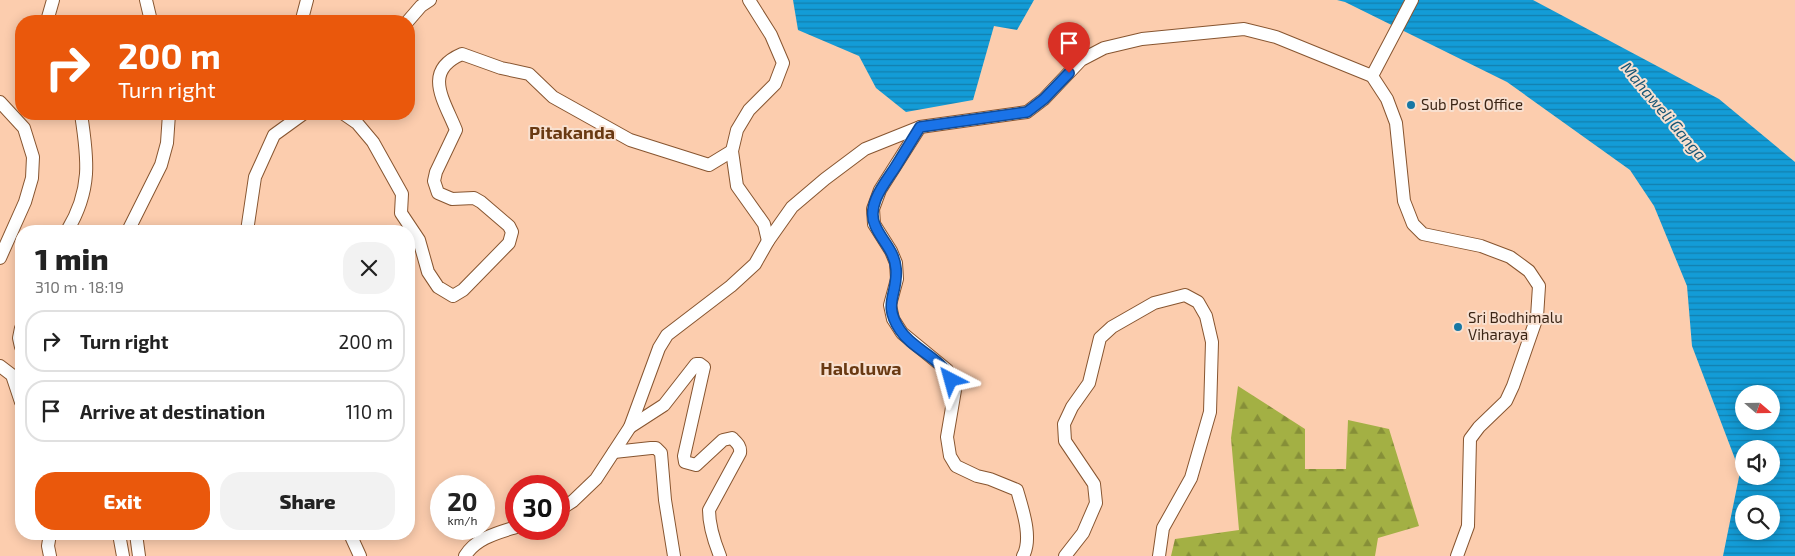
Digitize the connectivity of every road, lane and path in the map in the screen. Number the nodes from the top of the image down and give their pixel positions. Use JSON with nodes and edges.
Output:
{"nodes":[{"id":1,"x":52,"y":0,"type":"edge"},
{"id":2,"x":146,"y":0,"type":"edge"},
{"id":3,"x":307,"y":0,"type":"edge"},
{"id":4,"x":430,"y":0,"type":"edge"},
{"id":5,"x":749,"y":0,"type":"edge"},
{"id":6,"x":1412,"y":0,"type":"edge"},
{"id":7,"x":48,"y":15,"type":"edge"},
{"id":8,"x":150,"y":15,"type":"edge"},
{"id":9,"x":303,"y":15,"type":"edge"},
{"id":10,"x":413,"y":15,"type":"edge"},
{"id":11,"x":1372,"y":76,"type":"junction"},
{"id":12,"x":0,"y":102,"type":"edge"},
{"id":13,"x":15,"y":118,"type":"edge"},
{"id":14,"x":17,"y":120,"type":"edge"},
{"id":15,"x":82,"y":120,"type":"edge"},
{"id":16,"x":169,"y":120,"type":"edge"},
{"id":17,"x":294,"y":120,"type":"edge"},
{"id":18,"x":354,"y":120,"type":"edge"},
{"id":19,"x":920,"y":127,"type":"junction"},
{"id":20,"x":732,"y":151,"type":"junction"},
{"id":21,"x":71,"y":225,"type":"edge"},
{"id":22,"x":131,"y":225,"type":"edge"},
{"id":23,"x":248,"y":225,"type":"edge"},
{"id":24,"x":409,"y":225,"type":"edge"},
{"id":25,"x":415,"y":234,"type":"edge"},
{"id":26,"x":768,"y":241,"type":"junction"},
{"id":27,"x":0,"y":258,"type":"edge"},
{"id":28,"x":0,"y":366,"type":"edge"},
{"id":29,"x":15,"y":378,"type":"edge"},
{"id":30,"x":630,"y":427,"type":"junction"},
{"id":31,"x":614,"y":452,"type":"junction"},
{"id":32,"x":570,"y":503,"type":"edge"},
{"id":33,"x":505,"y":531,"type":"edge"},
{"id":34,"x":49,"y":540,"type":"edge"},
{"id":35,"x":120,"y":540,"type":"edge"},
{"id":36,"x":137,"y":540,"type":"edge"},
{"id":37,"x":353,"y":540,"type":"edge"},
{"id":38,"x":50,"y":556,"type":"edge"},
{"id":39,"x":123,"y":556,"type":"edge"},
{"id":40,"x":139,"y":556,"type":"edge"},
{"id":41,"x":360,"y":556,"type":"edge"},
{"id":42,"x":465,"y":556,"type":"edge"},
{"id":43,"x":674,"y":556,"type":"edge"},
{"id":44,"x":720,"y":556,"type":"edge"},
{"id":45,"x":1023,"y":556,"type":"edge"},
{"id":46,"x":1065,"y":556,"type":"edge"},
{"id":47,"x":1159,"y":556,"type":"edge"},
{"id":48,"x":1457,"y":556,"type":"edge"}],
"edges":[{"from":1,"to":7,"type":"street"},
{"from":2,"to":8,"type":"street"},
{"from":3,"to":9,"type":"street"},
{"from":4,"to":10,"type":"street"},
{"from":5,"to":20,"type":"street"},
{"from":6,"to":11,"type":"street"},
{"from":11,"to":19,"type":"street"},
{"from":11,"to":48,"type":"street"},
{"from":12,"to":13,"type":"street"},
{"from":14,"to":27,"type":"street"},
{"from":15,"to":21,"type":"street"},
{"from":16,"to":22,"type":"street"},
{"from":17,"to":23,"type":"street"},
{"from":18,"to":24,"type":"street"},
{"from":19,"to":26,"type":"street"},
{"from":19,"to":45,"type":"street"},
{"from":20,"to":25,"type":"street"},
{"from":20,"to":26,"type":"street"},
{"from":26,"to":30,"type":"street"},
{"from":28,"to":29,"type":"street"},
{"from":30,"to":31,"type":"street"},
{"from":30,"to":44,"type":"street"},
{"from":31,"to":32,"type":"street"},
{"from":31,"to":43,"type":"street"},
{"from":33,"to":42,"type":"street"},
{"from":34,"to":38,"type":"street"},
{"from":35,"to":39,"type":"street"},
{"from":36,"to":40,"type":"street"},
{"from":37,"to":41,"type":"street"},
{"from":46,"to":47,"type":"street"}]}
